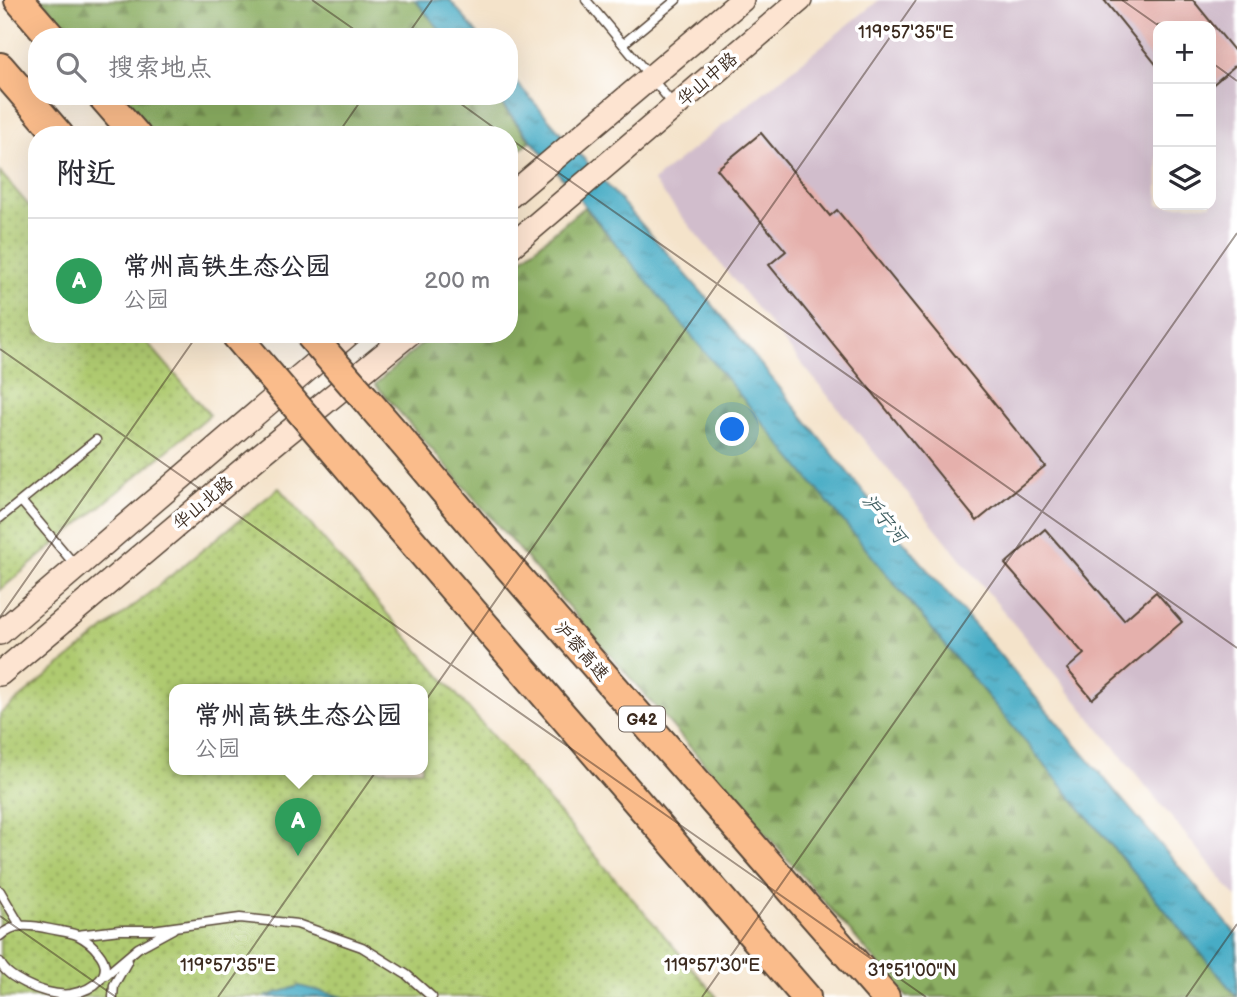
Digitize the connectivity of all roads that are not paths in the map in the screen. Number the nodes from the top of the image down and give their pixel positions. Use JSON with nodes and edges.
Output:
{"nodes":[{"id":1,"x":19,"y":0,"type":"edge"},
{"id":2,"x":586,"y":0,"type":"edge"},
{"id":3,"x":676,"y":0,"type":"edge"},
{"id":4,"x":742,"y":0,"type":"edge"},
{"id":5,"x":800,"y":0,"type":"edge"},
{"id":6,"x":43,"y":28,"type":"edge"},
{"id":7,"x":623,"y":44,"type":"junction"},
{"id":8,"x":0,"y":67,"type":"edge"},
{"id":9,"x":651,"y":77,"type":"junction"},
{"id":10,"x":28,"y":99,"type":"edge"},
{"id":11,"x":33,"y":105,"type":"edge"},
{"id":12,"x":110,"y":105,"type":"edge"},
{"id":13,"x":674,"y":106,"type":"junction"},
{"id":14,"x":51,"y":126,"type":"edge"},
{"id":15,"x":128,"y":126,"type":"edge"},
{"id":16,"x":518,"y":189,"type":"edge"},
{"id":17,"x":518,"y":240,"type":"edge"},
{"id":18,"x":243,"y":343,"type":"edge"},
{"id":19,"x":317,"y":343,"type":"edge"},
{"id":20,"x":338,"y":343,"type":"edge"},
{"id":21,"x":398,"y":343,"type":"edge"},
{"id":22,"x":96,"y":440,"type":"dead end"},
{"id":23,"x":21,"y":501,"type":"junction"},
{"id":24,"x":0,"y":518,"type":"edge"},
{"id":25,"x":77,"y":567,"type":"junction"},
{"id":26,"x":0,"y":633,"type":"edge"},
{"id":27,"x":0,"y":674,"type":"edge"},
{"id":28,"x":0,"y":891,"type":"edge"},
{"id":29,"x":20,"y":925,"type":"junction"},
{"id":30,"x":175,"y":927,"type":"junction"},
{"id":31,"x":77,"y":935,"type":"junction"},
{"id":32,"x":0,"y":936,"type":"edge"},
{"id":33,"x":147,"y":943,"type":"junction"},
{"id":34,"x":104,"y":958,"type":"junction"},
{"id":35,"x":1,"y":965,"type":"edge"},
{"id":36,"x":111,"y":970,"type":"junction"},
{"id":37,"x":101,"y":981,"type":"junction"},
{"id":38,"x":114,"y":985,"type":"junction"},
{"id":39,"x":73,"y":995,"type":"edge"},
{"id":40,"x":113,"y":997,"type":"edge"},
{"id":41,"x":432,"y":997,"type":"edge"},
{"id":42,"x":806,"y":997,"type":"edge"},
{"id":43,"x":885,"y":997,"type":"edge"}],
"edges":[{"from":1,"to":6,"type":"highway"},
{"from":2,"to":7,"type":"lane"},
{"from":3,"to":7,"type":"lane"},
{"from":4,"to":9,"type":"main road"},
{"from":5,"to":13,"type":"main road","name":"华山中路"},
{"from":7,"to":9,"type":"lane"},
{"from":8,"to":10,"type":"highway"},
{"from":9,"to":13,"type":"lane"},
{"from":9,"to":16,"type":"main road"},
{"from":11,"to":14,"type":"highway"},
{"from":12,"to":15,"type":"highway"},
{"from":13,"to":17,"type":"main road","name":"华山中路"},
{"from":18,"to":42,"type":"highway","bridge":true},
{"from":19,"to":43,"type":"highway","name":"沪蓉高速","number":"G42","bridge":true},
{"from":20,"to":25,"type":"main road","name":"华山北路"},
{"from":21,"to":27,"type":"main road","name":"华山北路"},
{"from":22,"to":23,"type":"lane"},
{"from":23,"to":24,"type":"lane"},
{"from":23,"to":25,"type":"lane"},
{"from":25,"to":26,"type":"main road","name":"华山北路"},
{"from":28,"to":29,"type":"lane"},
{"from":29,"to":31,"type":"lane"},
{"from":29,"to":32,"type":"lane"},
{"from":30,"to":31,"type":"lane"},
{"from":30,"to":33,"type":"lane"},
{"from":30,"to":41,"type":"lane"},
{"from":31,"to":34,"type":"lane"},
{"from":33,"to":36,"type":"lane"},
{"from":33,"to":38,"type":"lane"},
{"from":34,"to":36,"type":"lane"},
{"from":34,"to":37,"type":"lane"},
{"from":35,"to":39,"type":"lane"},
{"from":36,"to":37,"type":"lane"},
{"from":36,"to":38,"type":"lane"},
{"from":37,"to":39,"type":"lane"},
{"from":38,"to":40,"type":"lane"}]}
